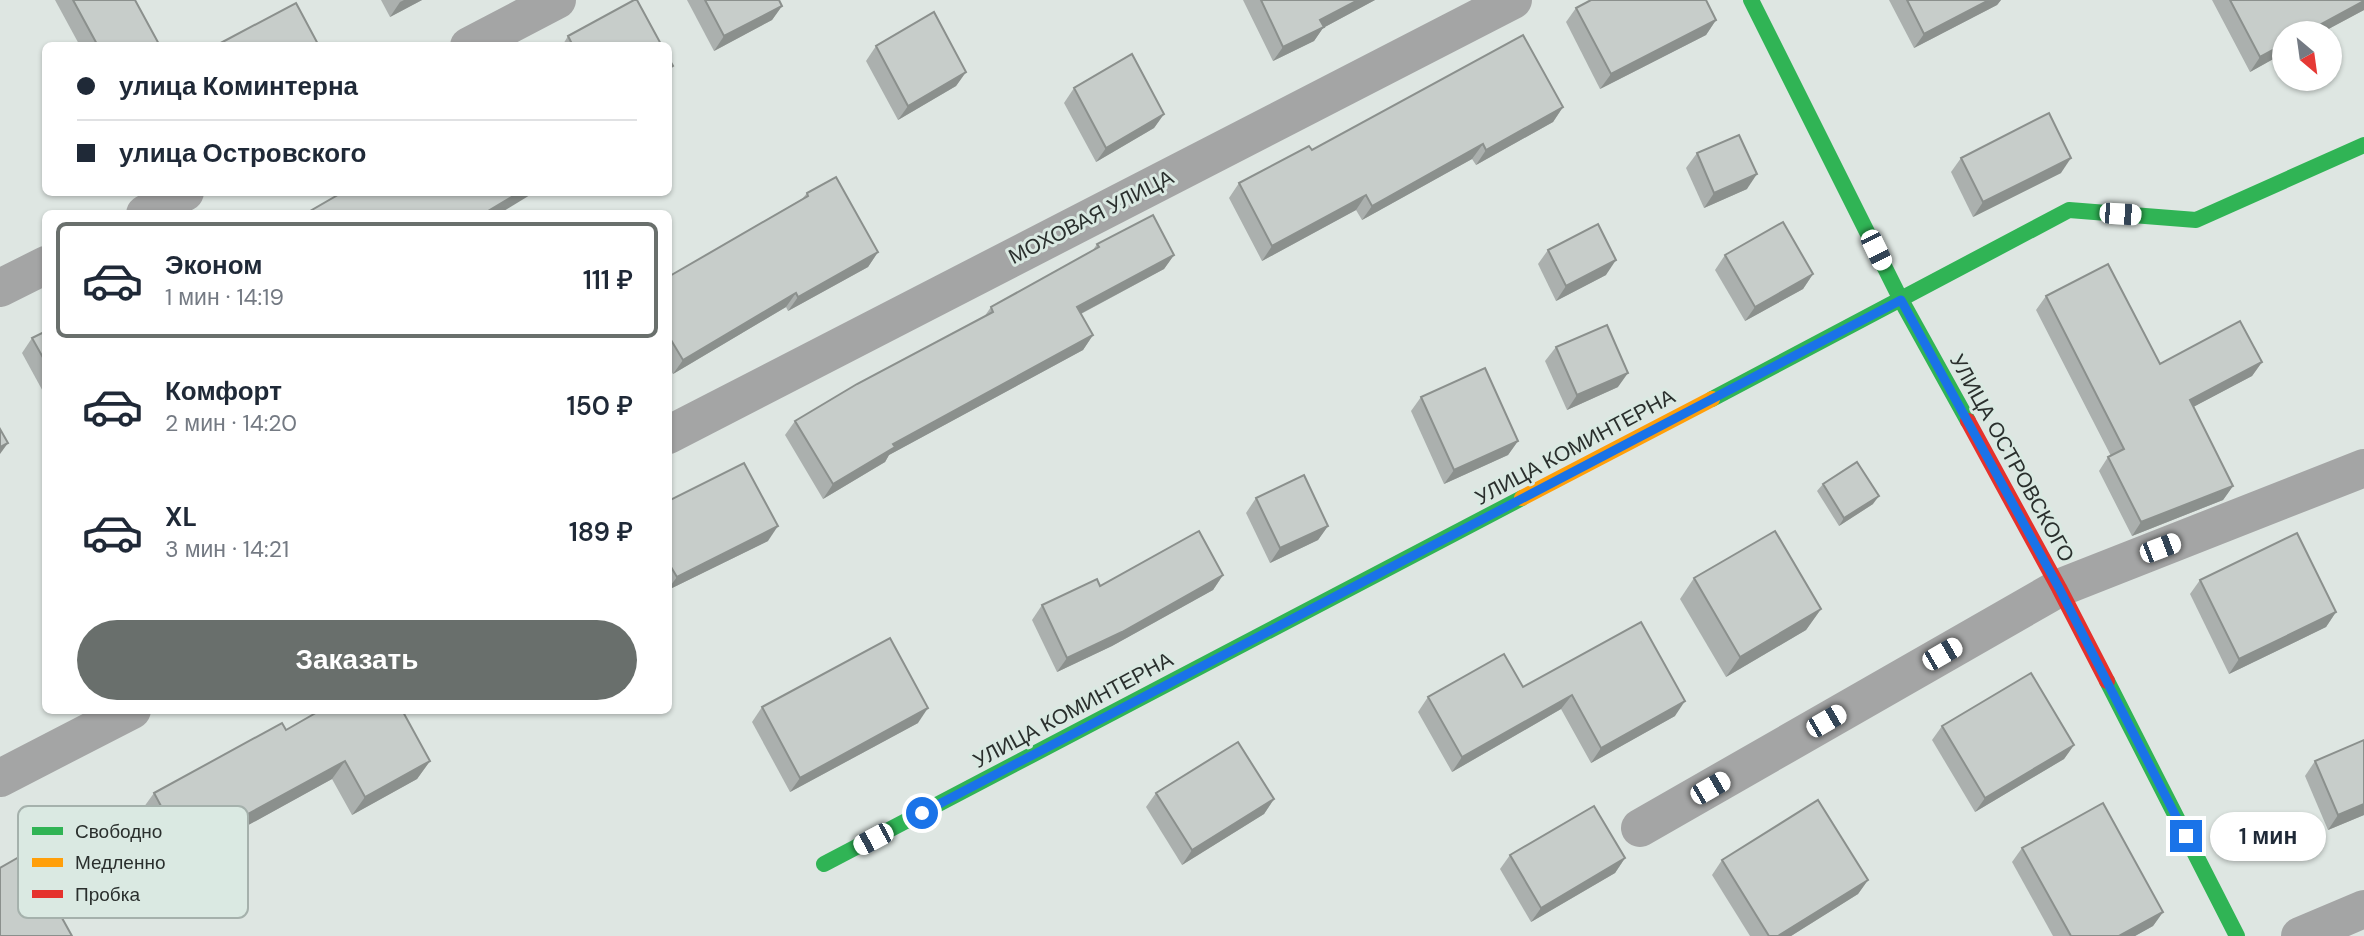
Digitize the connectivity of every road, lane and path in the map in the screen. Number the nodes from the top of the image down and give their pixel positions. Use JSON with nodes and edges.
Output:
{"nodes":[{"id":1,"x":557,"y":0,"type":"edge"},
{"id":2,"x":1513,"y":0,"type":"edge"},
{"id":3,"x":1751,"y":0,"type":"edge"},
{"id":4,"x":477,"y":42,"type":"edge"},
{"id":5,"x":2364,"y":145,"type":"edge"},
{"id":6,"x":178,"y":196,"type":"edge"},
{"id":7,"x":152,"y":210,"type":"edge"},
{"id":8,"x":42,"y":267,"type":"edge"},
{"id":9,"x":0,"y":288,"type":"edge"},
{"id":10,"x":1901,"y":300,"type":"junction"},
{"id":11,"x":672,"y":433,"type":"edge"},
{"id":12,"x":2364,"y":468,"type":"edge"},
{"id":13,"x":2059,"y":588,"type":"junction"},
{"id":14,"x":124,"y":714,"type":"edge"},
{"id":15,"x":0,"y":778,"type":"edge"},
{"id":16,"x":1640,"y":828,"type":"dead end"},
{"id":17,"x":824,"y":864,"type":"dead end"},
{"id":18,"x":2364,"y":909,"type":"edge"},
{"id":19,"x":2236,"y":936,"type":"edge"},
{"id":20,"x":2300,"y":936,"type":"edge"}],
"edges":[{"from":1,"to":4,"type":"street"},
{"from":2,"to":11,"type":"street","name":"МОХОВАЯ УЛИЦА"},
{"from":3,"to":10,"type":"street","name":"УЛИЦА ОСТРОВСКОГО"},
{"from":5,"to":10,"type":"street","name":"УЛИЦА КОМИНТЕРНА"},
{"from":6,"to":7,"type":"street"},
{"from":8,"to":9,"type":"street"},
{"from":10,"to":13,"type":"street","name":"УЛИЦА ОСТРОВСКОГО"},
{"from":10,"to":17,"type":"street","name":"УЛИЦА КОМИНТЕРНА"},
{"from":12,"to":13,"type":"street"},
{"from":13,"to":16,"type":"street"},
{"from":13,"to":19,"type":"street","name":"УЛИЦА ОСТРОВСКОГО"},
{"from":14,"to":15,"type":"street"},
{"from":18,"to":20,"type":"street"}]}
